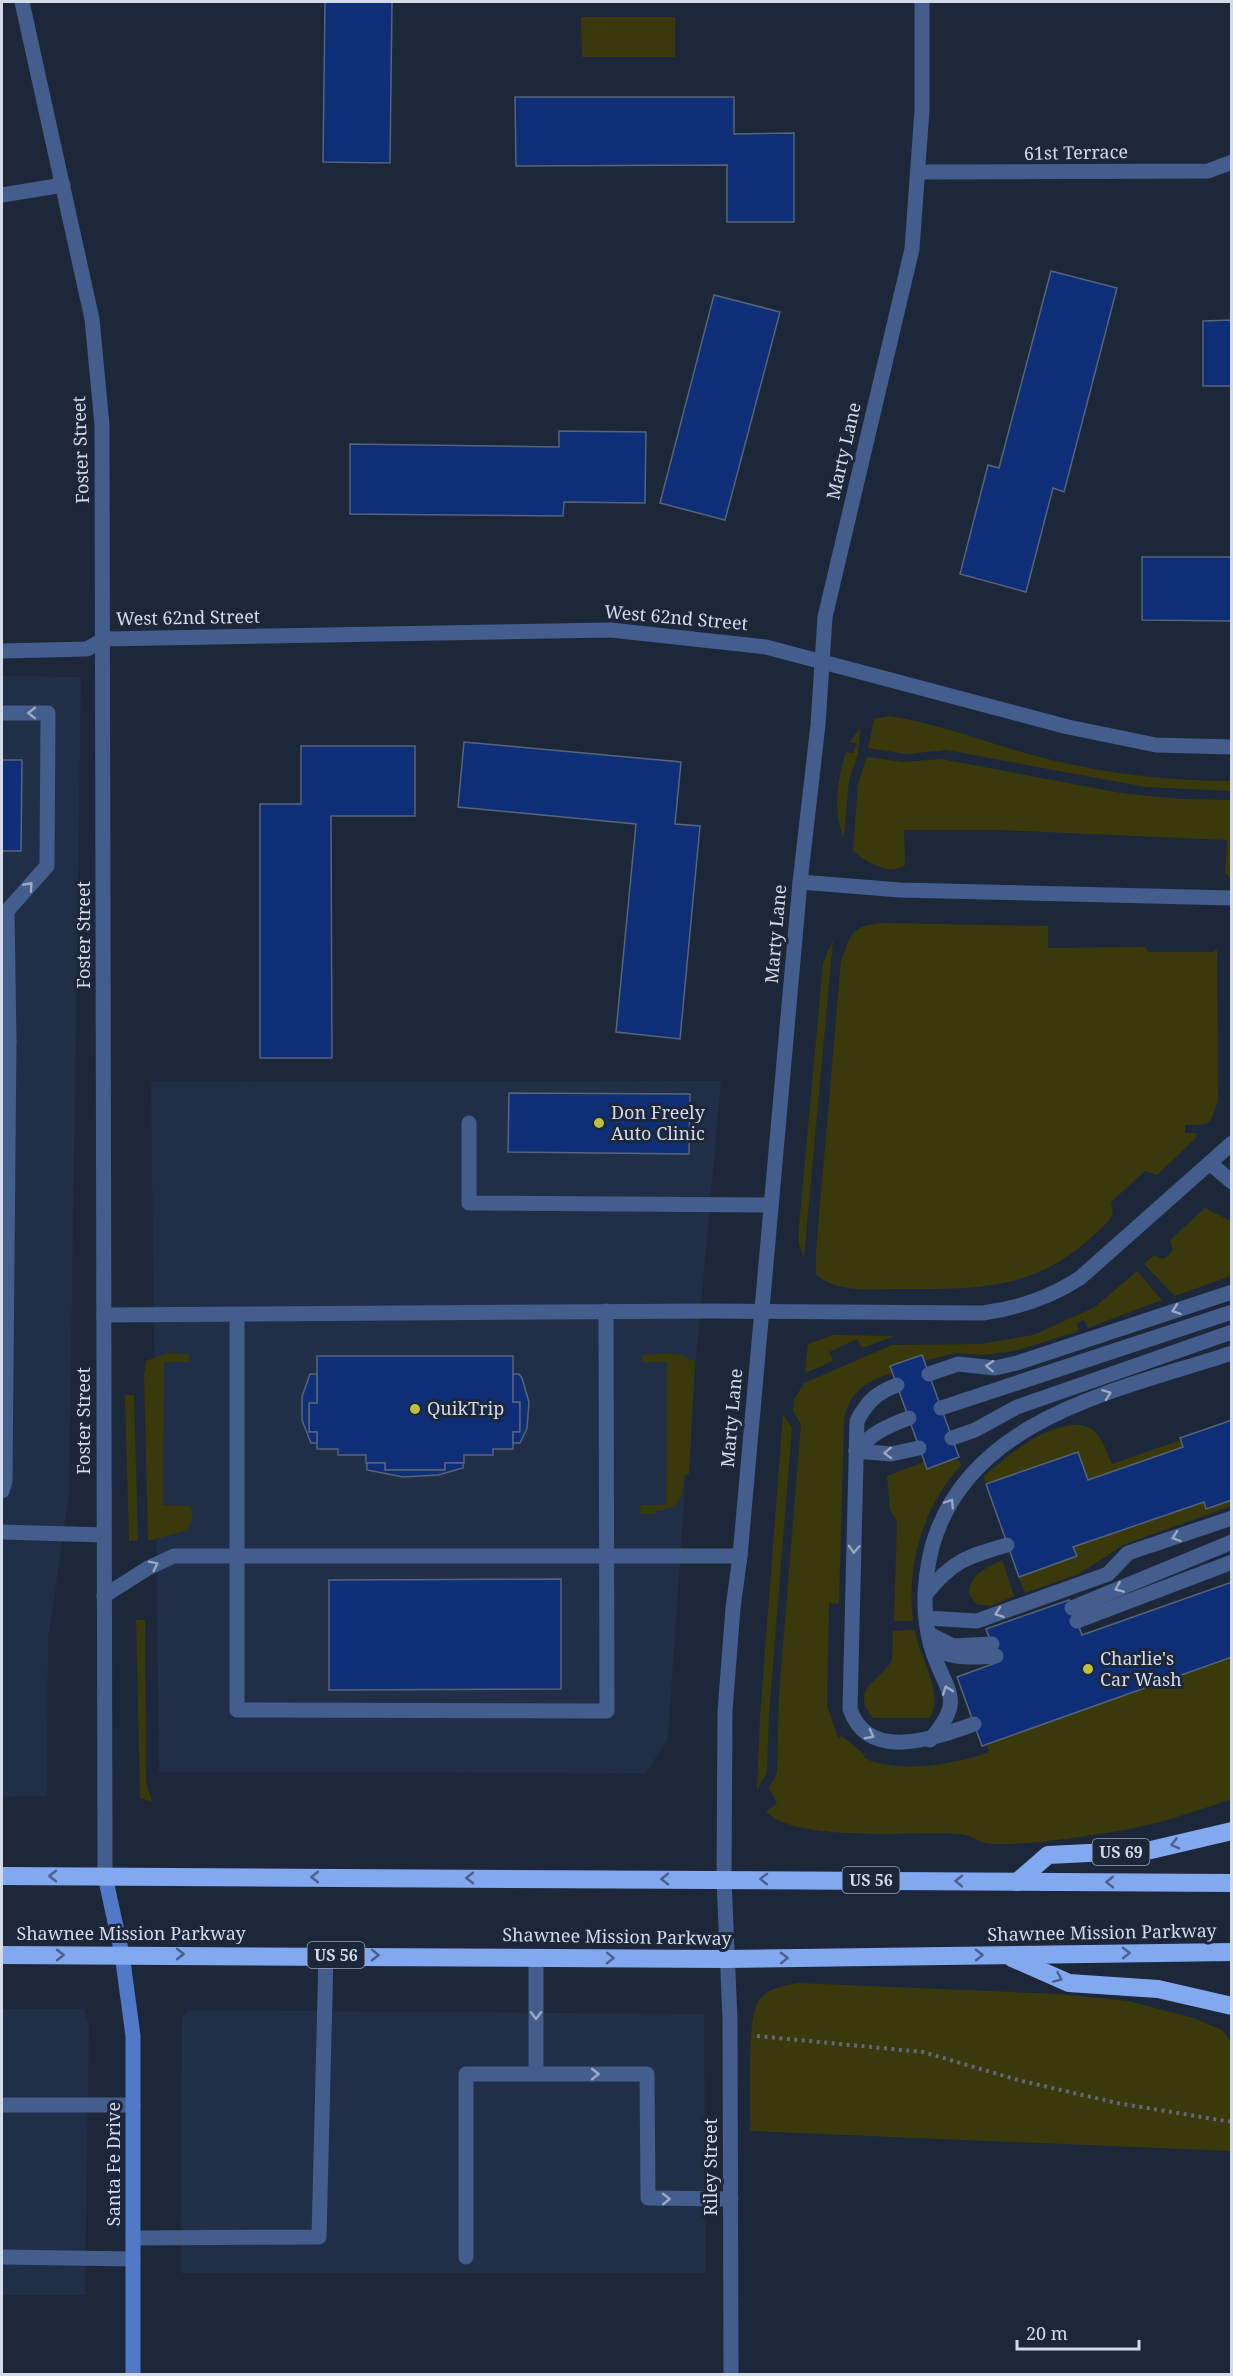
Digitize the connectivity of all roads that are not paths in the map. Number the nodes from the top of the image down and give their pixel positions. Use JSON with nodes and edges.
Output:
{"nodes":[{"id":1,"x":22,"y":2,"type":"edge"},
{"id":2,"x":922,"y":2,"type":"edge"},
{"id":3,"x":1232,"y":162,"type":"edge"},
{"id":4,"x":919,"y":172,"type":"junction"},
{"id":5,"x":63,"y":185,"type":"junction"},
{"id":6,"x":2,"y":195,"type":"edge"},
{"id":7,"x":104,"y":639,"type":"junction"},
{"id":8,"x":2,"y":651,"type":"edge"},
{"id":9,"x":822,"y":662,"type":"junction"},
{"id":10,"x":2,"y":713,"type":"edge"},
{"id":11,"x":1232,"y":747,"type":"edge"},
{"id":12,"x":800,"y":882,"type":"junction"},
{"id":13,"x":1232,"y":898,"type":"edge"},
{"id":14,"x":4,"y":911,"type":"edge"},
{"id":15,"x":5,"y":1041,"type":"edge"},
{"id":16,"x":469,"y":1123,"type":"dead end"},
{"id":17,"x":1232,"y":1143,"type":"edge"},
{"id":18,"x":1211,"y":1164,"type":"junction"},
{"id":19,"x":1232,"y":1182,"type":"edge"},
{"id":20,"x":771,"y":1205,"type":"junction"},
{"id":21,"x":1232,"y":1292,"type":"edge"},
{"id":22,"x":606,"y":1311,"type":"junction"},
{"id":23,"x":761,"y":1311,"type":"junction"},
{"id":24,"x":1232,"y":1312,"type":"edge"},
{"id":25,"x":104,"y":1315,"type":"junction"},
{"id":26,"x":237,"y":1315,"type":"junction"},
{"id":27,"x":1232,"y":1332,"type":"edge"},
{"id":28,"x":1232,"y":1353,"type":"edge"},
{"id":29,"x":929,"y":1374,"type":"dead end"},
{"id":30,"x":897,"y":1385,"type":"dead end"},
{"id":31,"x":941,"y":1408,"type":"dead end"},
{"id":32,"x":909,"y":1418,"type":"dead end"},
{"id":33,"x":952,"y":1438,"type":"dead end"},
{"id":34,"x":919,"y":1448,"type":"dead end"},
{"id":35,"x":856,"y":1451,"type":"junction"},
{"id":36,"x":2,"y":1491,"type":"edge"},
{"id":37,"x":1232,"y":1518,"type":"edge"},
{"id":38,"x":2,"y":1532,"type":"edge"},
{"id":39,"x":104,"y":1535,"type":"junction"},
{"id":40,"x":1232,"y":1542,"type":"edge"},
{"id":41,"x":1007,"y":1545,"type":"dead end"},
{"id":42,"x":238,"y":1556,"type":"junction"},
{"id":43,"x":606,"y":1556,"type":"junction"},
{"id":44,"x":740,"y":1556,"type":"junction"},
{"id":45,"x":1232,"y":1562,"type":"edge"},
{"id":46,"x":104,"y":1596,"type":"junction"},
{"id":47,"x":925,"y":1596,"type":"junction"},
{"id":48,"x":929,"y":1633,"type":"junction"},
{"id":49,"x":994,"y":1650,"type":"dead end"},
{"id":50,"x":974,"y":1724,"type":"dead end"},
{"id":51,"x":930,"y":1740,"type":"junction"},
{"id":52,"x":1232,"y":1831,"type":"edge"},
{"id":53,"x":2,"y":1876,"type":"edge"},
{"id":54,"x":105,"y":1876,"type":"junction"},
{"id":55,"x":724,"y":1879,"type":"junction"},
{"id":56,"x":1017,"y":1882,"type":"junction"},
{"id":57,"x":1232,"y":1883,"type":"edge"},
{"id":58,"x":1232,"y":1952,"type":"edge"},
{"id":59,"x":122,"y":1954,"type":"junction"},
{"id":60,"x":2,"y":1955,"type":"edge"},
{"id":61,"x":326,"y":1955,"type":"junction"},
{"id":62,"x":1005,"y":1955,"type":"junction"},
{"id":63,"x":536,"y":1957,"type":"junction"},
{"id":64,"x":726,"y":1959,"type":"junction"},
{"id":65,"x":1232,"y":2006,"type":"edge"},
{"id":66,"x":536,"y":2073,"type":"junction"},
{"id":67,"x":2,"y":2105,"type":"edge"},
{"id":68,"x":133,"y":2105,"type":"junction"},
{"id":69,"x":731,"y":2199,"type":"junction"},
{"id":70,"x":133,"y":2238,"type":"junction"},
{"id":71,"x":2,"y":2257,"type":"edge"},
{"id":72,"x":466,"y":2257,"type":"dead end"},
{"id":73,"x":133,"y":2259,"type":"junction"},
{"id":74,"x":133,"y":2374,"type":"edge"},
{"id":75,"x":731,"y":2374,"type":"edge"}],
"edges":[{"from":1,"to":5,"type":"street","name":"Foster Street"},
{"from":2,"to":4,"type":"street","name":"Marty Lane"},
{"from":3,"to":4,"type":"street","name":"61st Terrace"},
{"from":4,"to":9,"type":"street","name":"Marty Lane"},
{"from":5,"to":6,"type":"street"},
{"from":5,"to":7,"type":"street","name":"Foster Street"},
{"from":7,"to":8,"type":"street"},
{"from":7,"to":9,"type":"street","name":"West 62nd Street"},
{"from":7,"to":25,"type":"street","name":"Foster Street"},
{"from":9,"to":11,"type":"street","name":"West 62nd Street"},
{"from":9,"to":12,"type":"street","name":"Marty Lane"},
{"from":14,"to":10,"type":"street","one_way":true},
{"from":12,"to":13,"type":"street"},
{"from":12,"to":20,"type":"street","name":"Marty Lane"},
{"from":14,"to":15,"type":"street"},
{"from":15,"to":36,"type":"street"},
{"from":16,"to":20,"type":"street"},
{"from":17,"to":18,"type":"street"},
{"from":18,"to":19,"type":"street"},
{"from":18,"to":23,"type":"street"},
{"from":20,"to":23,"type":"street","name":"Marty Lane"},
{"from":21,"to":29,"type":"street","one_way":true},
{"from":22,"to":23,"type":"street"},
{"from":22,"to":26,"type":"street"},
{"from":22,"to":43,"type":"street"},
{"from":23,"to":44,"type":"street","name":"Marty Lane"},
{"from":24,"to":31,"type":"street"},
{"from":25,"to":26,"type":"street"},
{"from":25,"to":39,"type":"street","name":"Foster Street"},
{"from":26,"to":42,"type":"street"},
{"from":27,"to":33,"type":"street"},
{"from":47,"to":28,"type":"street","one_way":true},
{"from":30,"to":35,"type":"street"},
{"from":32,"to":35,"type":"street"},
{"from":34,"to":35,"type":"street","one_way":true},
{"from":35,"to":51,"type":"street","one_way":true},
{"from":37,"to":48,"type":"street","one_way":true},
{"from":38,"to":39,"type":"street"},
{"from":39,"to":46,"type":"street","name":"Foster Street"},
{"from":40,"to":45,"type":"street","one_way":true},
{"from":41,"to":47,"type":"street"},
{"from":42,"to":43,"type":"street"},
{"from":42,"to":43,"type":"street"},
{"from":46,"to":42,"type":"street","one_way":true},
{"from":43,"to":44,"type":"street"},
{"from":44,"to":55,"type":"street","name":"Marty Lane"},
{"from":46,"to":54,"type":"street","name":"Foster Street"},
{"from":47,"to":48,"type":"street"},
{"from":48,"to":49,"type":"street"},
{"from":51,"to":48,"type":"street","one_way":true},
{"from":50,"to":51,"type":"street"},
{"from":52,"to":56,"type":"highway","number":"US 69","one_way":true},
{"from":54,"to":53,"type":"highway","number":"US 56","one_way":true},
{"from":55,"to":54,"type":"highway","number":"US 56","one_way":true},
{"from":54,"to":59,"type":"street","name":"Santa Fe Drive"},
{"from":56,"to":55,"type":"highway","number":"US 56","one_way":true},
{"from":55,"to":64,"type":"street","name":"Marty Lane"},
{"from":57,"to":56,"type":"highway","number":"US 56","one_way":true},
{"from":62,"to":58,"type":"highway","name":"Shawnee Mission Parkway","number":"US 56","one_way":true},
{"from":60,"to":59,"type":"highway","name":"Shawnee Mission Parkway","number":"US 56","one_way":true},
{"from":59,"to":61,"type":"highway","name":"Shawnee Mission Parkway","number":"US 56","one_way":true},
{"from":59,"to":68,"type":"street","name":"Santa Fe Drive"},
{"from":61,"to":63,"type":"highway","name":"Shawnee Mission Parkway","number":"US 56","one_way":true},
{"from":61,"to":70,"type":"street"},
{"from":64,"to":62,"type":"highway","name":"Shawnee Mission Parkway","number":"US 56","one_way":true},
{"from":62,"to":65,"type":"highway","one_way":true},
{"from":63,"to":64,"type":"highway","name":"Shawnee Mission Parkway","number":"US 56","one_way":true},
{"from":63,"to":66,"type":"street","one_way":true},
{"from":64,"to":69,"type":"street","name":"Riley Street"},
{"from":66,"to":69,"type":"street","one_way":true},
{"from":66,"to":72,"type":"street"},
{"from":67,"to":68,"type":"street"},
{"from":68,"to":70,"type":"street","name":"Santa Fe Drive"},
{"from":69,"to":75,"type":"street","name":"Riley Street"},
{"from":70,"to":73,"type":"street","name":"Santa Fe Drive"},
{"from":71,"to":73,"type":"street"},
{"from":73,"to":74,"type":"street","name":"Santa Fe Drive"}]}
